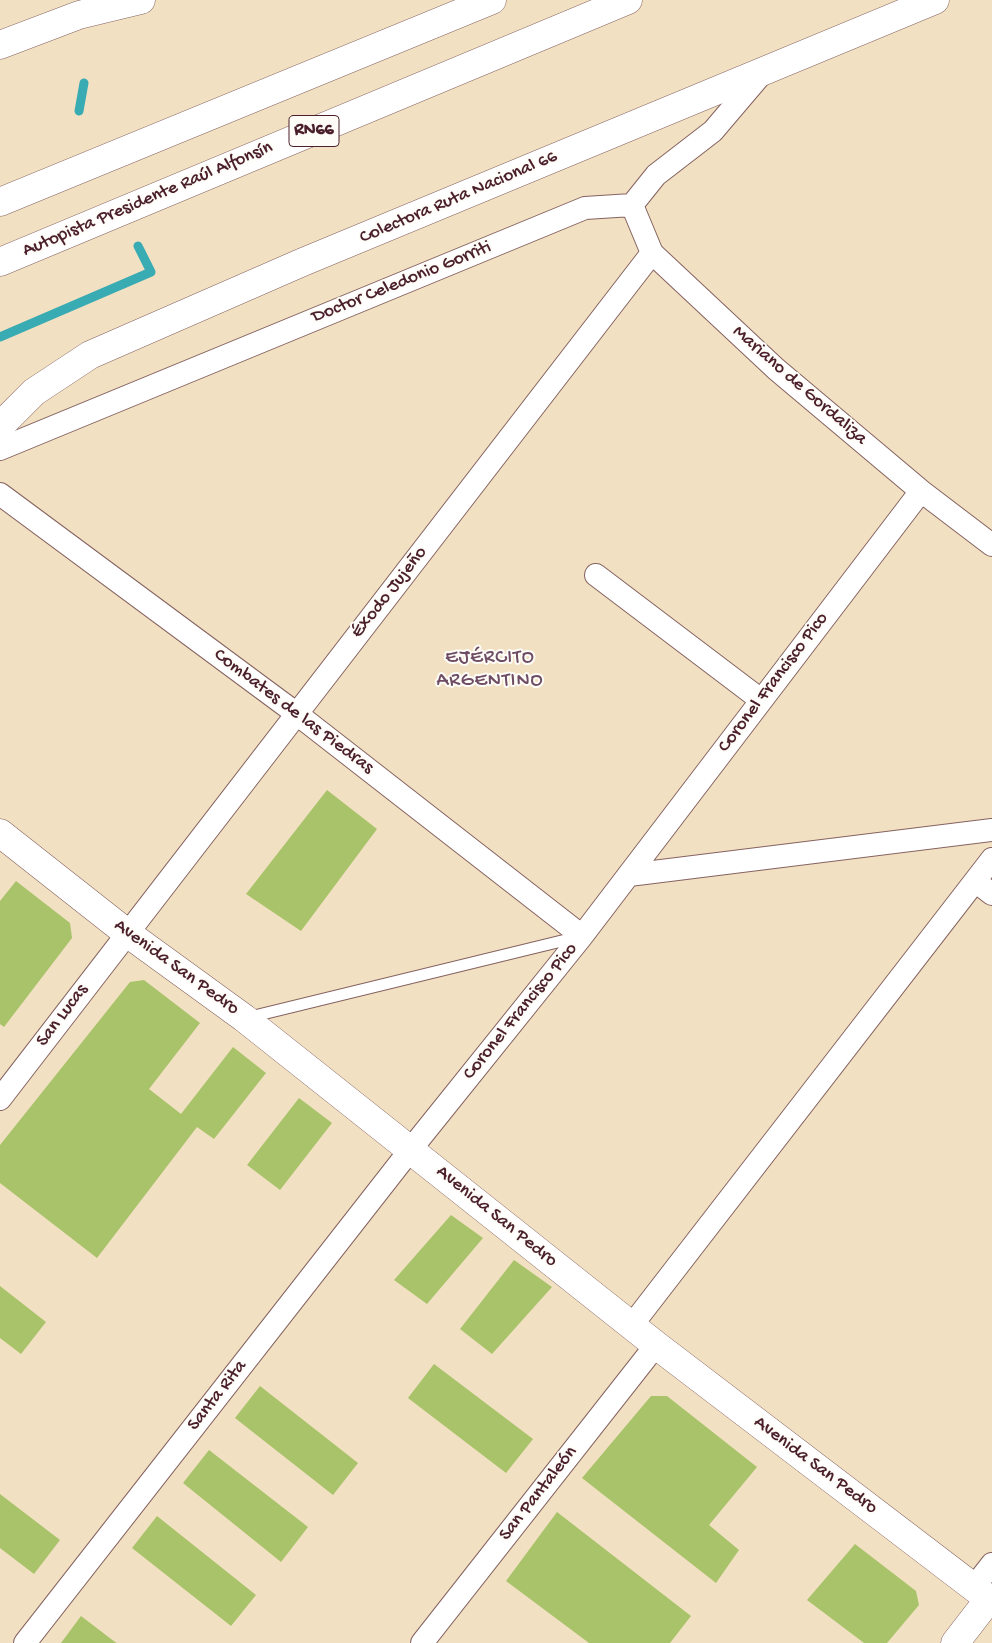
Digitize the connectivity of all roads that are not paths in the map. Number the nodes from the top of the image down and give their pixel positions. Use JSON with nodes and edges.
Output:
{"nodes":[{"id":1,"x":141,"y":0,"type":"edge"},
{"id":2,"x":492,"y":0,"type":"edge"},
{"id":3,"x":628,"y":0,"type":"edge"},
{"id":4,"x":935,"y":0,"type":"edge"},
{"id":5,"x":0,"y":45,"type":"edge"},
{"id":6,"x":764,"y":71,"type":"junction"},
{"id":7,"x":0,"y":202,"type":"edge"},
{"id":8,"x":632,"y":205,"type":"junction"},
{"id":9,"x":652,"y":253,"type":"junction"},
{"id":10,"x":0,"y":262,"type":"edge"},
{"id":11,"x":0,"y":426,"type":"edge"},
{"id":12,"x":0,"y":449,"type":"edge"},
{"id":13,"x":921,"y":491,"type":"junction"},
{"id":14,"x":0,"y":494,"type":"edge"},
{"id":15,"x":992,"y":545,"type":"edge"},
{"id":16,"x":596,"y":576,"type":"dead end"},
{"id":17,"x":760,"y":700,"type":"junction"},
{"id":18,"x":297,"y":714,"type":"junction"},
{"id":19,"x":992,"y":830,"type":"edge"},
{"id":20,"x":0,"y":833,"type":"edge"},
{"id":21,"x":992,"y":859,"type":"edge"},
{"id":22,"x":629,"y":875,"type":"junction"},
{"id":23,"x":983,"y":887,"type":"edge"},
{"id":24,"x":127,"y":933,"type":"junction"},
{"id":25,"x":582,"y":936,"type":"junction"},
{"id":26,"x":244,"y":1018,"type":"junction"},
{"id":27,"x":0,"y":1099,"type":"edge"},
{"id":28,"x":411,"y":1149,"type":"junction"},
{"id":29,"x":632,"y":1326,"type":"junction"},
{"id":30,"x":656,"y":1345,"type":"junction"},
{"id":31,"x":992,"y":1564,"type":"edge"},
{"id":32,"x":985,"y":1596,"type":"edge"},
{"id":33,"x":26,"y":1643,"type":"edge"},
{"id":34,"x":422,"y":1643,"type":"edge"},
{"id":35,"x":955,"y":1643,"type":"edge"}],
"edges":[{"from":1,"to":5,"type":"main road"},
{"from":2,"to":7,"type":"main road"},
{"from":3,"to":10,"type":"main road","name":"Autopista Presidente Raúl Alfonsín","number":"RN66"},
{"from":4,"to":6,"type":"main road","name":"Colectora Ruta Nacional 66"},
{"from":6,"to":8,"type":"street"},
{"from":6,"to":11,"type":"main road","name":"Colectora Ruta Nacional 66"},
{"from":8,"to":9,"type":"street","name":"Mariano de Gordaliza"},
{"from":8,"to":12,"type":"street","name":"Doctor Celedonio Gorriti"},
{"from":9,"to":13,"type":"street","name":"Mariano de Gordaliza"},
{"from":9,"to":18,"type":"street","name":"Éxodo Jujeño"},
{"from":13,"to":15,"type":"street","name":"Mariano de Gordaliza"},
{"from":13,"to":17,"type":"street","name":"Coronel Francisco Pico"},
{"from":14,"to":18,"type":"street","name":"Combates de las Piedras"},
{"from":16,"to":17,"type":"street"},
{"from":17,"to":22,"type":"street","name":"Coronel Francisco Pico"},
{"from":18,"to":24,"type":"street","name":"Éxodo Jujeño"},
{"from":18,"to":25,"type":"street","name":"Combates de las Piedras"},
{"from":19,"to":22,"type":"street"},
{"from":20,"to":24,"type":"main road","name":"Avenida San Pedro"},
{"from":21,"to":23,"type":"street"},
{"from":22,"to":25,"type":"street","name":"Coronel Francisco Pico"},
{"from":23,"to":29,"type":"street"},
{"from":24,"to":26,"type":"main road","name":"Avenida San Pedro"},
{"from":24,"to":27,"type":"street","name":"San Lucas"},
{"from":25,"to":26,"type":"lane"},
{"from":25,"to":28,"type":"street","name":"Coronel Francisco Pico"},
{"from":26,"to":28,"type":"main road","name":"Avenida San Pedro"},
{"from":28,"to":29,"type":"main road","name":"Avenida San Pedro"},
{"from":28,"to":33,"type":"street","name":"Santa Rita"},
{"from":29,"to":30,"type":"main road","name":"Avenida San Pedro"},
{"from":30,"to":32,"type":"main road","name":"Avenida San Pedro"},
{"from":30,"to":34,"type":"street","name":"San Pantaleón"},
{"from":31,"to":32,"type":"street"},
{"from":32,"to":35,"type":"main road"}]}
